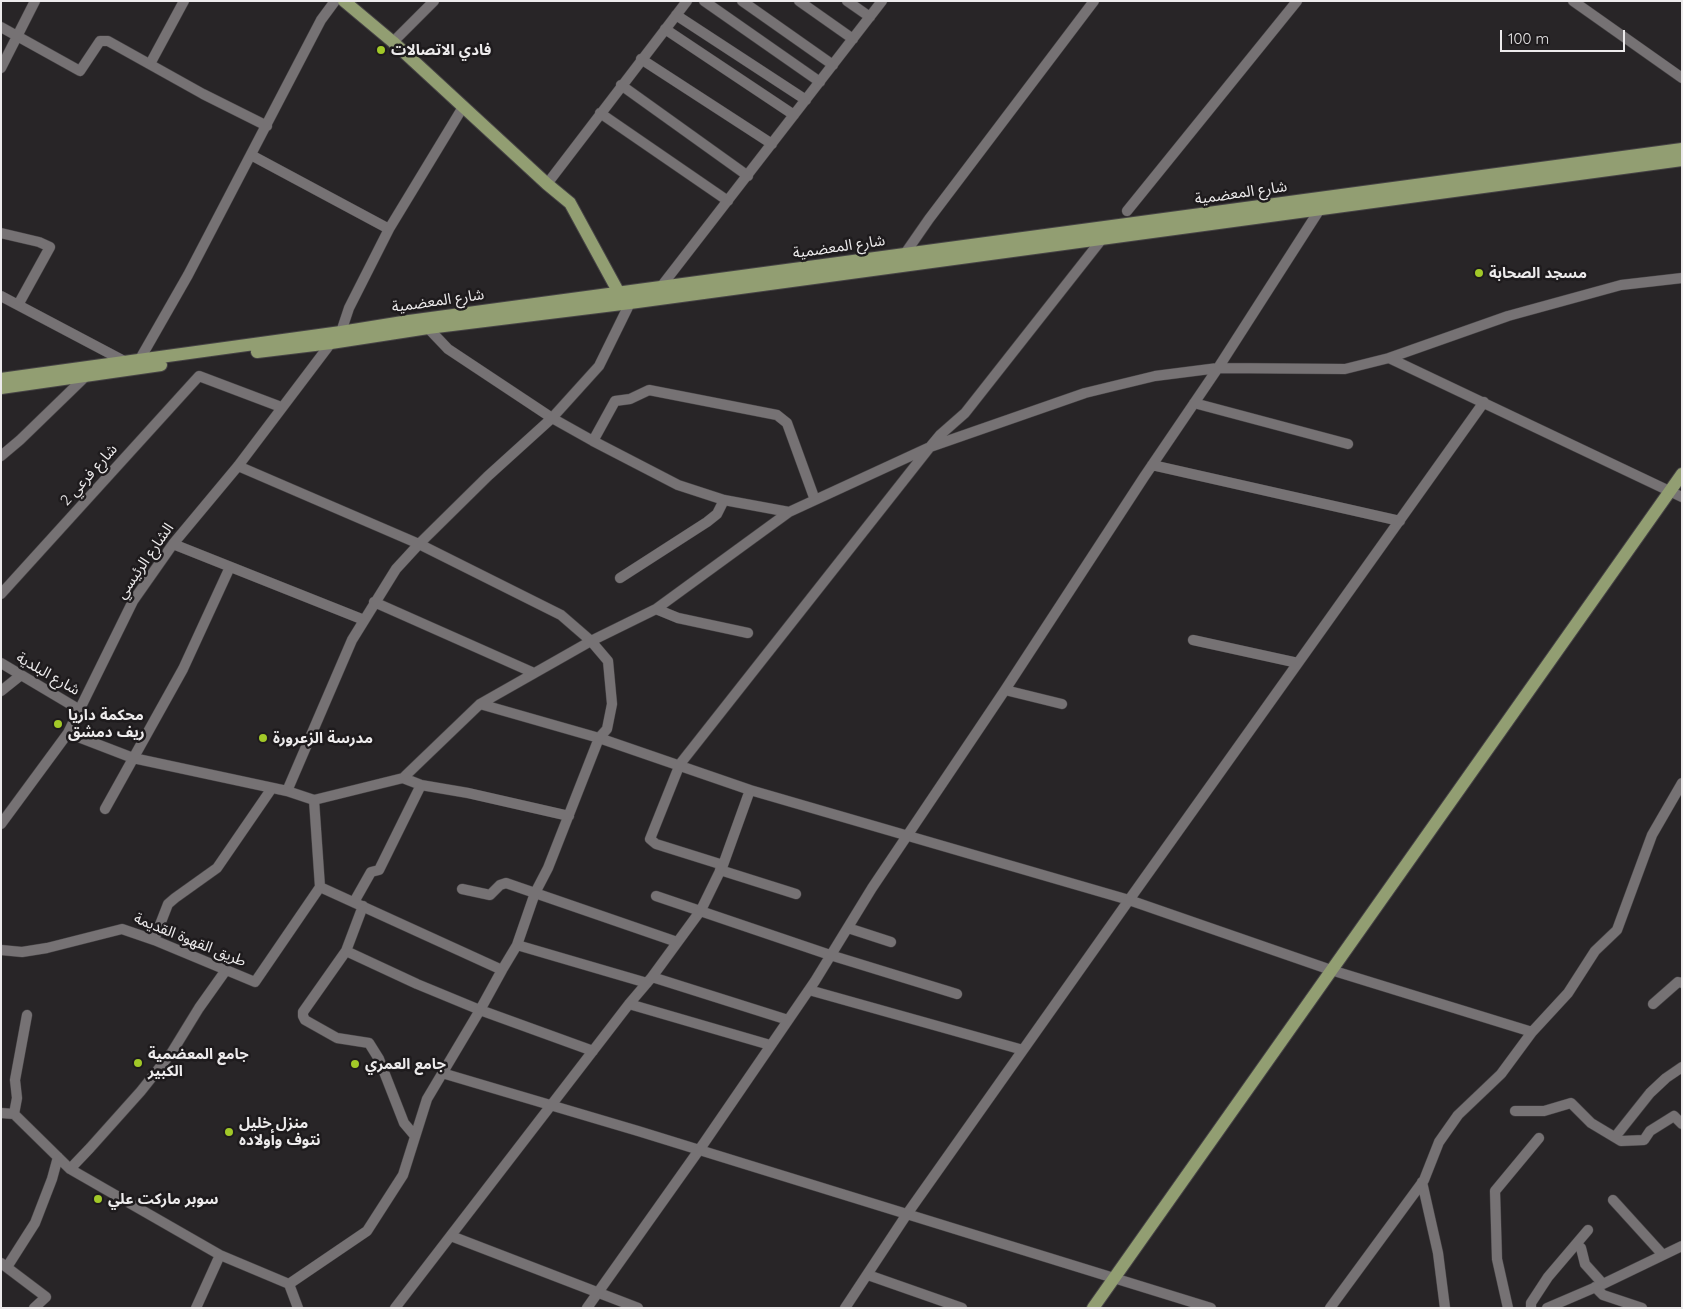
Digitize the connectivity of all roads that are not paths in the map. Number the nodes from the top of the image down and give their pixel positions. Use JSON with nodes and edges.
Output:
{"nodes":[{"id":1,"x":36,"y":1,"type":"edge"},
{"id":2,"x":184,"y":1,"type":"edge"},
{"id":3,"x":335,"y":1,"type":"edge"},
{"id":4,"x":344,"y":1,"type":"edge"},
{"id":5,"x":434,"y":1,"type":"edge"},
{"id":6,"x":687,"y":1,"type":"edge"},
{"id":7,"x":704,"y":1,"type":"edge"},
{"id":8,"x":742,"y":1,"type":"edge"},
{"id":9,"x":799,"y":1,"type":"edge"},
{"id":10,"x":847,"y":1,"type":"edge"},
{"id":11,"x":882,"y":1,"type":"edge"},
{"id":12,"x":1094,"y":1,"type":"edge"},
{"id":13,"x":1297,"y":1,"type":"edge"},
{"id":14,"x":1573,"y":1,"type":"edge"},
{"id":15,"x":676,"y":15,"type":"junction"},
{"id":16,"x":870,"y":17,"type":"junction"},
{"id":17,"x":1,"y":27,"type":"edge"},
{"id":18,"x":665,"y":29,"type":"junction"},
{"id":19,"x":18,"y":36,"type":"junction"},
{"id":20,"x":853,"y":39,"type":"junction"},
{"id":21,"x":393,"y":42,"type":"junction"},
{"id":22,"x":641,"y":59,"type":"junction"},
{"id":23,"x":150,"y":64,"type":"junction"},
{"id":24,"x":833,"y":65,"type":"junction"},
{"id":25,"x":1,"y":68,"type":"edge"},
{"id":26,"x":1682,"y":78,"type":"edge"},
{"id":27,"x":820,"y":82,"type":"junction"},
{"id":28,"x":621,"y":85,"type":"junction"},
{"id":29,"x":806,"y":100,"type":"junction"},
{"id":30,"x":463,"y":107,"type":"junction"},
{"id":31,"x":600,"y":113,"type":"junction"},
{"id":32,"x":794,"y":115,"type":"junction"},
{"id":33,"x":267,"y":126,"type":"junction"},
{"id":34,"x":772,"y":144,"type":"junction"},
{"id":35,"x":1682,"y":149,"type":"edge"},
{"id":36,"x":251,"y":155,"type":"junction"},
{"id":37,"x":1682,"y":160,"type":"edge"},
{"id":38,"x":748,"y":176,"type":"junction"},
{"id":39,"x":546,"y":184,"type":"junction"},
{"id":40,"x":728,"y":201,"type":"junction"},
{"id":41,"x":1339,"y":201,"type":"junction"},
{"id":42,"x":1320,"y":210,"type":"junction"},
{"id":43,"x":1127,"y":211,"type":"dead end"},
{"id":44,"x":389,"y":229,"type":"junction"},
{"id":45,"x":1,"y":233,"type":"edge"},
{"id":46,"x":1102,"y":239,"type":"junction"},
{"id":47,"x":904,"y":255,"type":"junction"},
{"id":48,"x":1682,"y":278,"type":"edge"},
{"id":49,"x":660,"y":288,"type":"junction"},
{"id":50,"x":619,"y":293,"type":"junction"},
{"id":51,"x":1,"y":296,"type":"edge"},
{"id":52,"x":630,"y":303,"type":"junction"},
{"id":53,"x":18,"y":305,"type":"junction"},
{"id":54,"x":410,"y":326,"type":"junction"},
{"id":55,"x":428,"y":328,"type":"junction"},
{"id":56,"x":341,"y":332,"type":"junction"},
{"id":57,"x":331,"y":343,"type":"junction"},
{"id":58,"x":1389,"y":358,"type":"junction"},
{"id":59,"x":140,"y":360,"type":"junction"},
{"id":60,"x":124,"y":361,"type":"junction"},
{"id":61,"x":1218,"y":368,"type":"junction"},
{"id":62,"x":85,"y":377,"type":"junction"},
{"id":63,"x":1,"y":378,"type":"edge"},
{"id":64,"x":1,"y":388,"type":"edge"},
{"id":65,"x":1484,"y":402,"type":"junction"},
{"id":66,"x":1194,"y":403,"type":"junction"},
{"id":67,"x":281,"y":408,"type":"junction"},
{"id":68,"x":552,"y":418,"type":"junction"},
{"id":69,"x":593,"y":441,"type":"junction"},
{"id":70,"x":1348,"y":444,"type":"dead end"},
{"id":71,"x":930,"y":447,"type":"junction"},
{"id":72,"x":1,"y":456,"type":"edge"},
{"id":73,"x":1152,"y":465,"type":"junction"},
{"id":74,"x":238,"y":466,"type":"junction"},
{"id":75,"x":1682,"y":474,"type":"edge"},
{"id":76,"x":1670,"y":490,"type":"junction"},
{"id":77,"x":1682,"y":496,"type":"edge"},
{"id":78,"x":724,"y":500,"type":"junction"},
{"id":79,"x":815,"y":500,"type":"junction"},
{"id":80,"x":789,"y":512,"type":"junction"},
{"id":81,"x":1400,"y":521,"type":"junction"},
{"id":82,"x":173,"y":544,"type":"junction"},
{"id":83,"x":419,"y":544,"type":"junction"},
{"id":84,"x":230,"y":567,"type":"junction"},
{"id":85,"x":620,"y":578,"type":"dead end"},
{"id":86,"x":1,"y":594,"type":"edge"},
{"id":87,"x":374,"y":602,"type":"junction"},
{"id":88,"x":656,"y":610,"type":"junction"},
{"id":89,"x":364,"y":620,"type":"junction"},
{"id":90,"x":748,"y":633,"type":"dead end"},
{"id":91,"x":1193,"y":640,"type":"dead end"},
{"id":92,"x":591,"y":641,"type":"junction"},
{"id":93,"x":1,"y":663,"type":"edge"},
{"id":94,"x":1298,"y":663,"type":"junction"},
{"id":95,"x":534,"y":674,"type":"junction"},
{"id":96,"x":21,"y":675,"type":"junction"},
{"id":97,"x":1005,"y":690,"type":"junction"},
{"id":98,"x":1,"y":691,"type":"edge"},
{"id":99,"x":480,"y":704,"type":"junction"},
{"id":100,"x":1062,"y":704,"type":"dead end"},
{"id":101,"x":80,"y":710,"type":"junction"},
{"id":102,"x":68,"y":733,"type":"junction"},
{"id":103,"x":599,"y":738,"type":"junction"},
{"id":104,"x":133,"y":758,"type":"junction"},
{"id":105,"x":680,"y":764,"type":"junction"},
{"id":106,"x":403,"y":778,"type":"junction"},
{"id":107,"x":1682,"y":783,"type":"edge"},
{"id":108,"x":421,"y":785,"type":"junction"},
{"id":109,"x":272,"y":788,"type":"junction"},
{"id":110,"x":750,"y":790,"type":"junction"},
{"id":111,"x":287,"y":791,"type":"junction"},
{"id":112,"x":314,"y":800,"type":"junction"},
{"id":113,"x":105,"y":808,"type":"dead end"},
{"id":114,"x":569,"y":816,"type":"junction"},
{"id":115,"x":1,"y":824,"type":"edge"},
{"id":116,"x":907,"y":836,"type":"junction"},
{"id":117,"x":722,"y":867,"type":"junction"},
{"id":118,"x":320,"y":887,"type":"junction"},
{"id":119,"x":462,"y":889,"type":"dead end"},
{"id":120,"x":536,"y":893,"type":"junction"},
{"id":121,"x":796,"y":894,"type":"dead end"},
{"id":122,"x":656,"y":896,"type":"dead end"},
{"id":123,"x":1129,"y":900,"type":"junction"},
{"id":124,"x":359,"y":904,"type":"junction"},
{"id":125,"x":701,"y":910,"type":"junction"},
{"id":126,"x":848,"y":928,"type":"junction"},
{"id":127,"x":154,"y":940,"type":"junction"},
{"id":128,"x":677,"y":942,"type":"junction"},
{"id":129,"x":891,"y":942,"type":"dead end"},
{"id":130,"x":517,"y":945,"type":"junction"},
{"id":131,"x":1,"y":950,"type":"edge"},
{"id":132,"x":346,"y":951,"type":"junction"},
{"id":133,"x":830,"y":954,"type":"junction"},
{"id":134,"x":226,"y":970,"type":"junction"},
{"id":135,"x":502,"y":970,"type":"junction"},
{"id":136,"x":1331,"y":970,"type":"junction"},
{"id":137,"x":649,"y":980,"type":"junction"},
{"id":138,"x":1682,"y":983,"type":"edge"},
{"id":139,"x":809,"y":990,"type":"junction"},
{"id":140,"x":957,"y":994,"type":"dead end"},
{"id":141,"x":629,"y":1004,"type":"junction"},
{"id":142,"x":1653,"y":1004,"type":"dead end"},
{"id":143,"x":480,"y":1010,"type":"junction"},
{"id":144,"x":27,"y":1015,"type":"dead end"},
{"id":145,"x":788,"y":1020,"type":"junction"},
{"id":146,"x":1532,"y":1032,"type":"junction"},
{"id":147,"x":770,"y":1045,"type":"junction"},
{"id":148,"x":1023,"y":1050,"type":"junction"},
{"id":149,"x":593,"y":1051,"type":"junction"},
{"id":150,"x":1682,"y":1067,"type":"edge"},
{"id":151,"x":442,"y":1073,"type":"junction"},
{"id":152,"x":553,"y":1105,"type":"junction"},
{"id":153,"x":1515,"y":1111,"type":"dead end"},
{"id":154,"x":5,"y":1114,"type":"edge"},
{"id":155,"x":1682,"y":1124,"type":"edge"},
{"id":156,"x":415,"y":1136,"type":"junction"},
{"id":157,"x":1615,"y":1137,"type":"junction"},
{"id":158,"x":1539,"y":1138,"type":"dead end"},
{"id":159,"x":699,"y":1150,"type":"junction"},
{"id":160,"x":58,"y":1157,"type":"junction"},
{"id":161,"x":70,"y":1168,"type":"junction"},
{"id":162,"x":1422,"y":1182,"type":"junction"},
{"id":163,"x":1613,"y":1200,"type":"dead end"},
{"id":164,"x":907,"y":1214,"type":"junction"},
{"id":165,"x":1588,"y":1230,"type":"dead end"},
{"id":166,"x":451,"y":1236,"type":"junction"},
{"id":167,"x":1576,"y":1244,"type":"junction"},
{"id":168,"x":1682,"y":1246,"type":"edge"},
{"id":169,"x":220,"y":1255,"type":"junction"},
{"id":170,"x":1663,"y":1255,"type":"junction"},
{"id":171,"x":4,"y":1265,"type":"edge"},
{"id":172,"x":868,"y":1275,"type":"junction"},
{"id":173,"x":1115,"y":1278,"type":"junction"},
{"id":174,"x":289,"y":1284,"type":"junction"},
{"id":175,"x":1599,"y":1286,"type":"junction"},
{"id":176,"x":597,"y":1293,"type":"junction"},
{"id":177,"x":34,"y":1308,"type":"edge"},
{"id":178,"x":196,"y":1308,"type":"edge"},
{"id":179,"x":298,"y":1308,"type":"edge"},
{"id":180,"x":396,"y":1308,"type":"edge"},
{"id":181,"x":587,"y":1308,"type":"edge"},
{"id":182,"x":638,"y":1308,"type":"edge"},
{"id":183,"x":845,"y":1308,"type":"edge"},
{"id":184,"x":962,"y":1308,"type":"edge"},
{"id":185,"x":1093,"y":1308,"type":"edge"},
{"id":186,"x":1212,"y":1308,"type":"edge"},
{"id":187,"x":1330,"y":1308,"type":"edge"},
{"id":188,"x":1445,"y":1308,"type":"edge"},
{"id":189,"x":1508,"y":1308,"type":"edge"},
{"id":190,"x":1530,"y":1308,"type":"edge"},
{"id":191,"x":1547,"y":1308,"type":"edge"},
{"id":192,"x":1642,"y":1308,"type":"edge"}],
"edges":[{"from":1,"to":19,"type":"street"},
{"from":2,"to":23,"type":"street"},
{"from":3,"to":33,"type":"street"},
{"from":4,"to":21,"type":"main road"},
{"from":5,"to":21,"type":"street"},
{"from":6,"to":15,"type":"street"},
{"from":7,"to":27,"type":"street"},
{"from":8,"to":24,"type":"street"},
{"from":9,"to":20,"type":"street"},
{"from":10,"to":16,"type":"street"},
{"from":11,"to":16,"type":"street"},
{"from":12,"to":47,"type":"street"},
{"from":13,"to":43,"type":"street"},
{"from":14,"to":26,"type":"street"},
{"from":15,"to":18,"type":"street"},
{"from":15,"to":29,"type":"street"},
{"from":16,"to":20,"type":"street"},
{"from":17,"to":19,"type":"street"},
{"from":18,"to":22,"type":"street"},
{"from":18,"to":32,"type":"street"},
{"from":19,"to":23,"type":"street"},
{"from":19,"to":25,"type":"street"},
{"from":20,"to":24,"type":"street"},
{"from":21,"to":30,"type":"main road"},
{"from":22,"to":28,"type":"street"},
{"from":22,"to":34,"type":"street"},
{"from":23,"to":33,"type":"street"},
{"from":24,"to":27,"type":"street"},
{"from":27,"to":29,"type":"street"},
{"from":28,"to":31,"type":"street"},
{"from":28,"to":38,"type":"street"},
{"from":29,"to":32,"type":"street"},
{"from":30,"to":39,"type":"main road"},
{"from":30,"to":44,"type":"street"},
{"from":31,"to":39,"type":"street"},
{"from":31,"to":40,"type":"street"},
{"from":32,"to":34,"type":"street"},
{"from":33,"to":36,"type":"street"},
{"from":34,"to":38,"type":"street"},
{"from":35,"to":41,"type":"main road","name":"شارع المعضمية"},
{"from":36,"to":44,"type":"street"},
{"from":36,"to":59,"type":"street"},
{"from":37,"to":41,"type":"main road","name":"شارع المعضمية"},
{"from":38,"to":40,"type":"street"},
{"from":39,"to":50,"type":"main road"},
{"from":40,"to":49,"type":"street"},
{"from":41,"to":42,"type":"main road","name":"شارع المعضمية"},
{"from":41,"to":47,"type":"main road","name":"شارع المعضمية"},
{"from":42,"to":46,"type":"main road","name":"شارع المعضمية"},
{"from":42,"to":61,"type":"street"},
{"from":44,"to":56,"type":"street"},
{"from":45,"to":53,"type":"street"},
{"from":46,"to":52,"type":"main road","name":"شارع المعضمية"},
{"from":46,"to":71,"type":"street"},
{"from":47,"to":49,"type":"main road","name":"شارع المعضمية"},
{"from":48,"to":58,"type":"street"},
{"from":49,"to":50,"type":"main road","name":"شارع المعضمية"},
{"from":50,"to":54,"type":"main road","name":"شارع المعضمية"},
{"from":51,"to":53,"type":"street"},
{"from":52,"to":55,"type":"main road","name":"شارع المعضمية"},
{"from":52,"to":68,"type":"street"},
{"from":53,"to":60,"type":"street"},
{"from":54,"to":55,"type":"main road","name":"شارع المعضمية"},
{"from":54,"to":56,"type":"main road","name":"شارع المعضمية"},
{"from":54,"to":57,"type":"main road","name":"شارع المعضمية"},
{"from":55,"to":68,"type":"street"},
{"from":56,"to":57,"type":"street","name":"الشارع الرئيسي"},
{"from":56,"to":59,"type":"main road","name":"شارع المعضمية"},
{"from":57,"to":62,"type":"main road","name":"شارع المعضمية"},
{"from":57,"to":67,"type":"street","name":"الشارع الرئيسي"},
{"from":58,"to":61,"type":"street"},
{"from":58,"to":65,"type":"street"},
{"from":59,"to":60,"type":"main road","name":"شارع المعضمية"},
{"from":60,"to":63,"type":"main road","name":"شارع المعضمية"},
{"from":61,"to":66,"type":"street"},
{"from":61,"to":71,"type":"street"},
{"from":62,"to":64,"type":"main road","name":"شارع المعضمية"},
{"from":62,"to":72,"type":"street"},
{"from":65,"to":76,"type":"street"},
{"from":65,"to":81,"type":"street"},
{"from":66,"to":70,"type":"street"},
{"from":66,"to":73,"type":"street"},
{"from":67,"to":74,"type":"street","name":"الشارع الرئيسي"},
{"from":67,"to":86,"type":"street","name":"شارع فرعي 2"},
{"from":68,"to":69,"type":"street"},
{"from":68,"to":83,"type":"street"},
{"from":69,"to":78,"type":"street"},
{"from":69,"to":79,"type":"street"},
{"from":71,"to":79,"type":"street"},
{"from":71,"to":105,"type":"street"},
{"from":73,"to":81,"type":"street"},
{"from":73,"to":97,"type":"street"},
{"from":74,"to":82,"type":"street","name":"الشارع الرئيسي"},
{"from":74,"to":83,"type":"street"},
{"from":75,"to":76,"type":"main road"},
{"from":76,"to":77,"type":"street"},
{"from":76,"to":136,"type":"main road"},
{"from":78,"to":80,"type":"street"},
{"from":78,"to":85,"type":"street"},
{"from":79,"to":80,"type":"street"},
{"from":80,"to":88,"type":"street"},
{"from":81,"to":94,"type":"street"},
{"from":82,"to":84,"type":"street"},
{"from":82,"to":101,"type":"street","name":"الشارع الرئيسي"},
{"from":83,"to":87,"type":"street"},
{"from":83,"to":92,"type":"street"},
{"from":84,"to":89,"type":"street"},
{"from":84,"to":104,"type":"street"},
{"from":87,"to":89,"type":"street"},
{"from":87,"to":95,"type":"street"},
{"from":88,"to":90,"type":"street"},
{"from":88,"to":92,"type":"street"},
{"from":89,"to":111,"type":"street"},
{"from":91,"to":94,"type":"street"},
{"from":92,"to":95,"type":"street"},
{"from":92,"to":103,"type":"street"},
{"from":93,"to":96,"type":"street","name":"شارع البلدية"},
{"from":94,"to":123,"type":"street"},
{"from":95,"to":99,"type":"street"},
{"from":96,"to":98,"type":"street"},
{"from":96,"to":101,"type":"street","name":"شارع البلدية"},
{"from":97,"to":100,"type":"street"},
{"from":97,"to":116,"type":"street"},
{"from":99,"to":103,"type":"street"},
{"from":99,"to":106,"type":"street"},
{"from":101,"to":102,"type":"street","name":"الشارع الرئيسي"},
{"from":102,"to":104,"type":"street"},
{"from":102,"to":115,"type":"street","name":"الشارع الرئيسي"},
{"from":103,"to":105,"type":"street"},
{"from":103,"to":114,"type":"street"},
{"from":104,"to":109,"type":"street"},
{"from":104,"to":113,"type":"street"},
{"from":105,"to":110,"type":"street"},
{"from":105,"to":117,"type":"street"},
{"from":106,"to":108,"type":"street"},
{"from":106,"to":112,"type":"street"},
{"from":107,"to":146,"type":"street"},
{"from":108,"to":114,"type":"street"},
{"from":108,"to":124,"type":"street"},
{"from":109,"to":111,"type":"street"},
{"from":109,"to":127,"type":"street"},
{"from":110,"to":116,"type":"street"},
{"from":110,"to":117,"type":"street"},
{"from":111,"to":112,"type":"street"},
{"from":112,"to":118,"type":"street"},
{"from":114,"to":120,"type":"street"},
{"from":116,"to":123,"type":"street"},
{"from":116,"to":126,"type":"street"},
{"from":117,"to":121,"type":"street"},
{"from":117,"to":125,"type":"street"},
{"from":118,"to":124,"type":"street"},
{"from":118,"to":134,"type":"street","name":"طريق القهوة القديمة"},
{"from":119,"to":120,"type":"street"},
{"from":120,"to":128,"type":"street"},
{"from":120,"to":130,"type":"street"},
{"from":122,"to":125,"type":"street"},
{"from":123,"to":136,"type":"street"},
{"from":123,"to":148,"type":"street"},
{"from":124,"to":132,"type":"street"},
{"from":124,"to":135,"type":"street"},
{"from":125,"to":128,"type":"street"},
{"from":125,"to":133,"type":"street"},
{"from":126,"to":129,"type":"street"},
{"from":126,"to":133,"type":"street"},
{"from":127,"to":131,"type":"street","name":"طريق القهوة القديمة"},
{"from":127,"to":134,"type":"street","name":"طريق القهوة القديمة"},
{"from":128,"to":137,"type":"street"},
{"from":130,"to":135,"type":"street"},
{"from":130,"to":137,"type":"street"},
{"from":132,"to":143,"type":"street"},
{"from":132,"to":156,"type":"street"},
{"from":133,"to":139,"type":"street"},
{"from":133,"to":140,"type":"street"},
{"from":134,"to":161,"type":"street"},
{"from":135,"to":143,"type":"street"},
{"from":136,"to":146,"type":"street"},
{"from":136,"to":173,"type":"main road"},
{"from":137,"to":141,"type":"street"},
{"from":137,"to":145,"type":"street"},
{"from":138,"to":142,"type":"street"},
{"from":139,"to":145,"type":"street"},
{"from":139,"to":148,"type":"street"},
{"from":141,"to":147,"type":"street"},
{"from":141,"to":149,"type":"street"},
{"from":143,"to":149,"type":"street"},
{"from":143,"to":151,"type":"street"},
{"from":144,"to":154,"type":"street"},
{"from":145,"to":147,"type":"street"},
{"from":146,"to":162,"type":"street"},
{"from":147,"to":159,"type":"street"},
{"from":148,"to":164,"type":"street"},
{"from":149,"to":152,"type":"street"},
{"from":150,"to":157,"type":"street"},
{"from":151,"to":152,"type":"street"},
{"from":151,"to":156,"type":"street"},
{"from":152,"to":159,"type":"street"},
{"from":152,"to":166,"type":"street"},
{"from":153,"to":157,"type":"street"},
{"from":154,"to":160,"type":"street"},
{"from":155,"to":157,"type":"street"},
{"from":156,"to":174,"type":"street"},
{"from":158,"to":189,"type":"street"},
{"from":159,"to":164,"type":"street"},
{"from":159,"to":176,"type":"street"},
{"from":160,"to":161,"type":"street"},
{"from":160,"to":171,"type":"street"},
{"from":161,"to":169,"type":"street"},
{"from":162,"to":187,"type":"street"},
{"from":162,"to":188,"type":"street"},
{"from":163,"to":170,"type":"street"},
{"from":164,"to":172,"type":"street"},
{"from":164,"to":173,"type":"street"},
{"from":165,"to":167,"type":"street"},
{"from":166,"to":176,"type":"street"},
{"from":166,"to":180,"type":"street"},
{"from":167,"to":175,"type":"street"},
{"from":167,"to":190,"type":"street"},
{"from":168,"to":170,"type":"street"},
{"from":169,"to":174,"type":"street"},
{"from":169,"to":178,"type":"street"},
{"from":170,"to":175,"type":"street"},
{"from":171,"to":177,"type":"street"},
{"from":172,"to":183,"type":"street"},
{"from":172,"to":184,"type":"street"},
{"from":173,"to":185,"type":"main road"},
{"from":173,"to":186,"type":"street"},
{"from":174,"to":179,"type":"street"},
{"from":175,"to":191,"type":"street"},
{"from":175,"to":192,"type":"street"},
{"from":176,"to":181,"type":"street"},
{"from":176,"to":182,"type":"street"}]}
